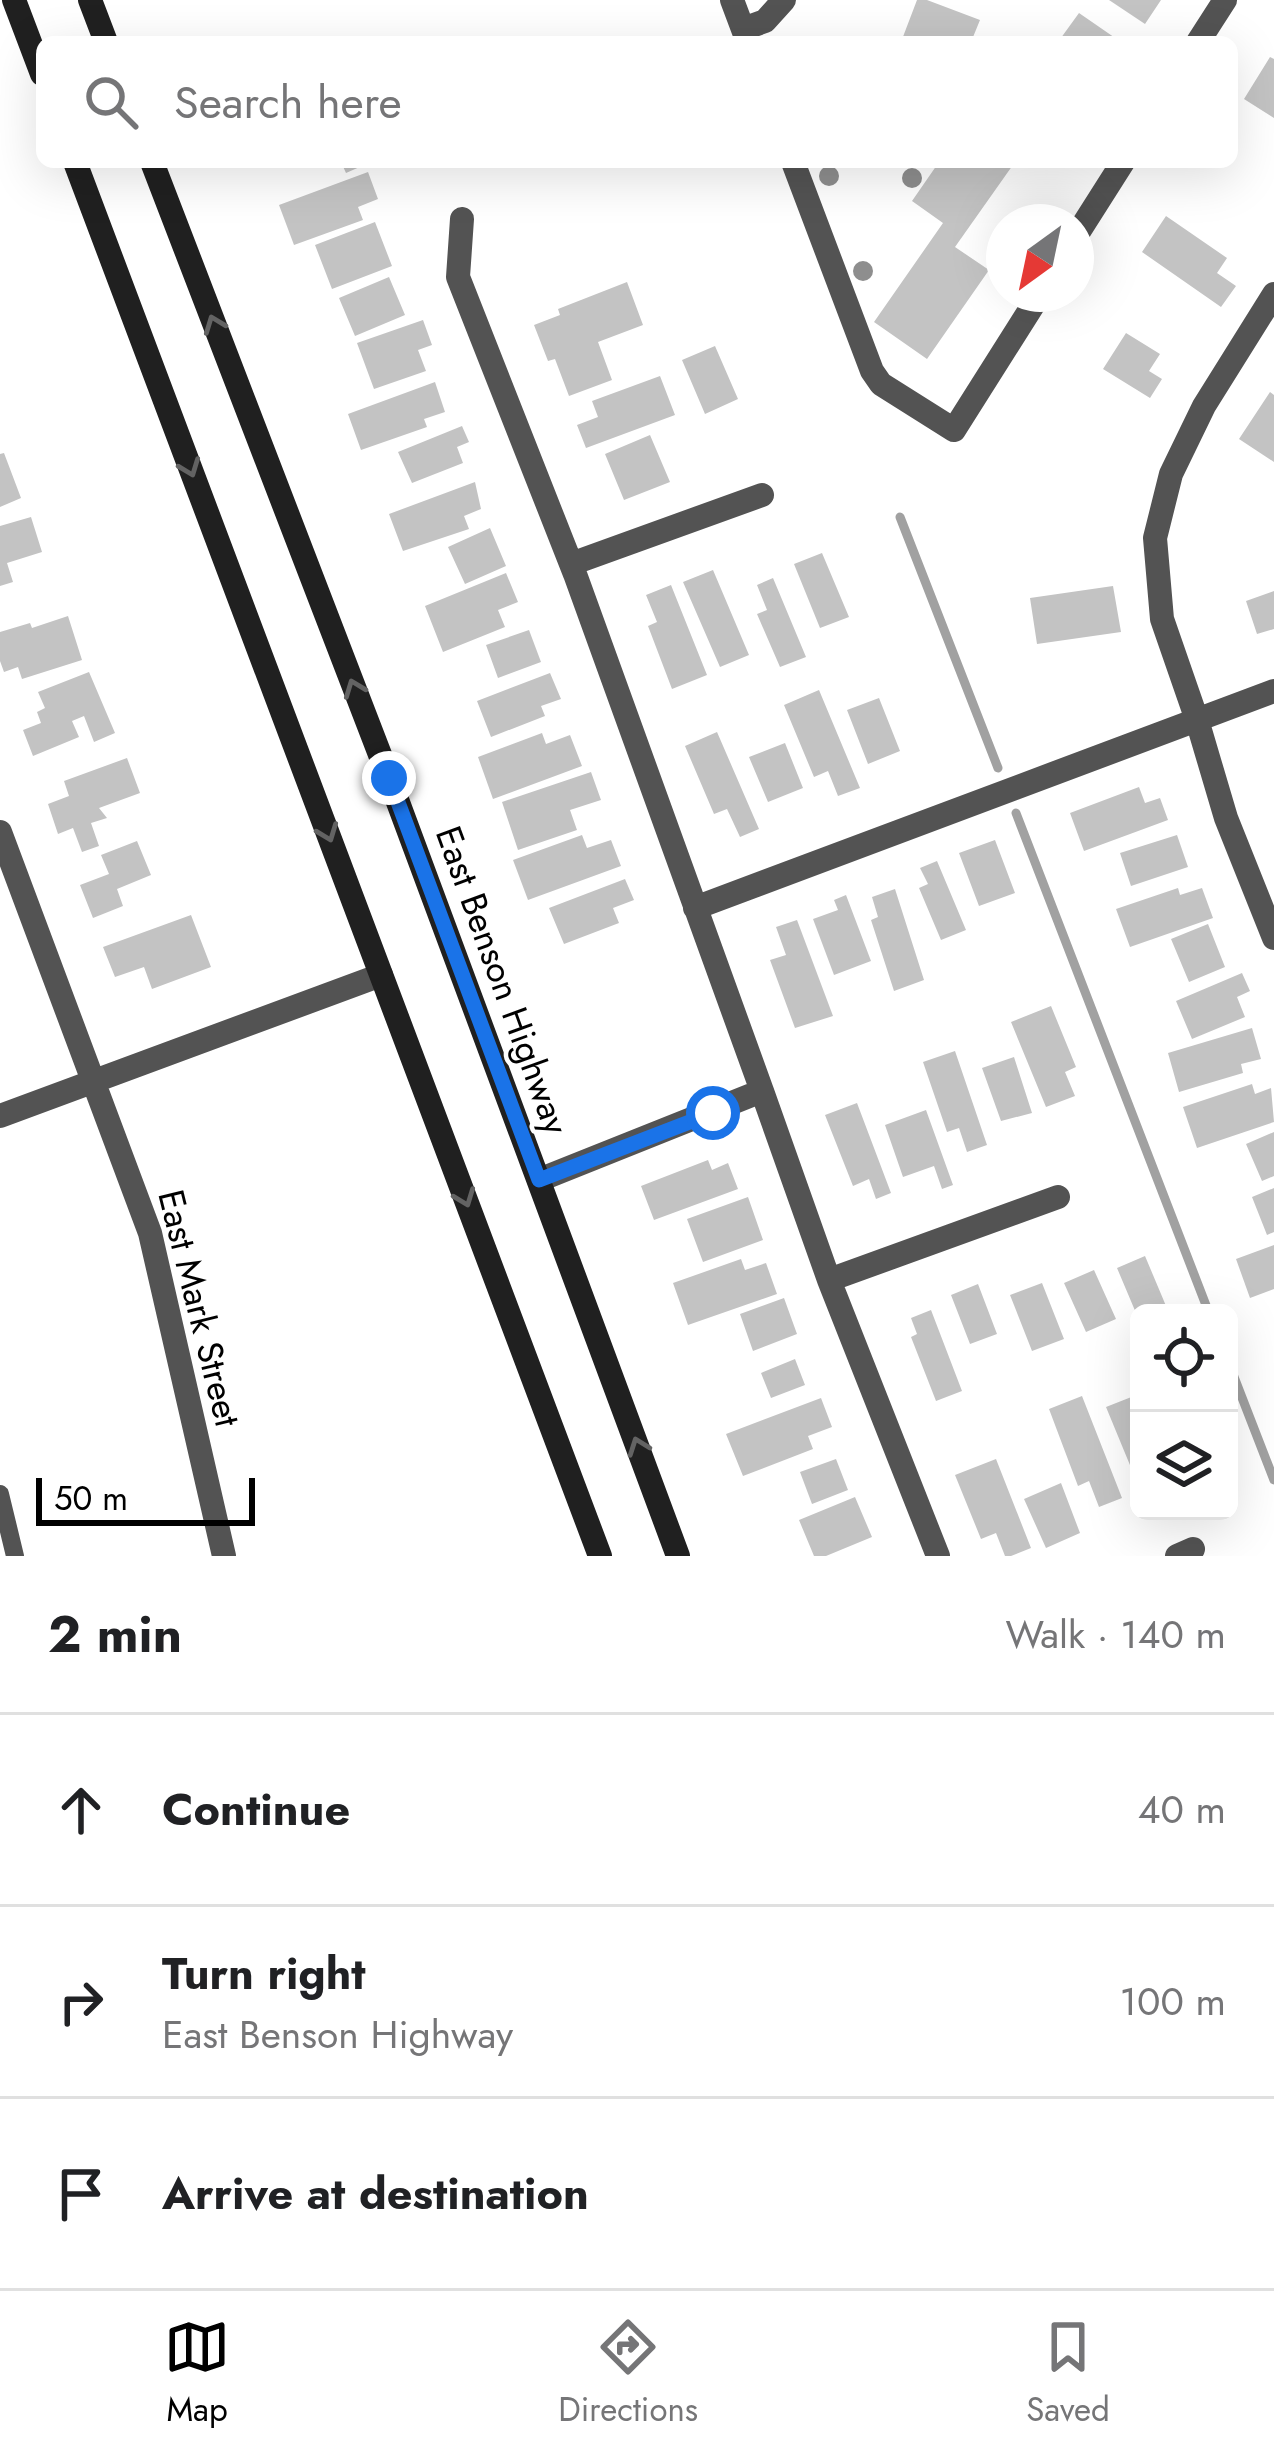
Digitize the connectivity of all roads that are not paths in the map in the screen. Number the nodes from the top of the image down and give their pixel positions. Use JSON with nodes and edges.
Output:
{"nodes":[{"id":1,"x":14,"y":0,"type":"edge"},
{"id":2,"x":90,"y":0,"type":"edge"},
{"id":3,"x":732,"y":0,"type":"edge"},
{"id":4,"x":784,"y":0,"type":"edge"},
{"id":5,"x":1225,"y":0,"type":"edge"},
{"id":6,"x":104,"y":36,"type":"edge"},
{"id":7,"x":746,"y":36,"type":"edge"},
{"id":8,"x":1202,"y":36,"type":"edge"},
{"id":9,"x":36,"y":58,"type":"edge"},
{"id":10,"x":77,"y":168,"type":"edge"},
{"id":11,"x":154,"y":168,"type":"edge"},
{"id":12,"x":795,"y":168,"type":"edge"},
{"id":13,"x":1119,"y":168,"type":"edge"},
{"id":14,"x":1094,"y":208,"type":"edge"},
{"id":15,"x":462,"y":219,"type":"dead end"},
{"id":16,"x":1274,"y":294,"type":"edge"},
{"id":17,"x":1029,"y":312,"type":"edge"},
{"id":18,"x":762,"y":495,"type":"dead end"},
{"id":19,"x":571,"y":564,"type":"junction"},
{"id":20,"x":1274,"y":691,"type":"edge"},
{"id":21,"x":1197,"y":720,"type":"junction"},
{"id":22,"x":0,"y":832,"type":"edge"},
{"id":23,"x":695,"y":908,"type":"junction"},
{"id":24,"x":1274,"y":938,"type":"edge"},
{"id":25,"x":381,"y":975,"type":"junction"},
{"id":26,"x":92,"y":1082,"type":"junction"},
{"id":27,"x":762,"y":1091,"type":"junction"},
{"id":28,"x":0,"y":1116,"type":"edge"},
{"id":29,"x":539,"y":1180,"type":"junction"},
{"id":30,"x":1058,"y":1197,"type":"dead end"},
{"id":31,"x":829,"y":1280,"type":"junction"},
{"id":32,"x":0,"y":1494,"type":"edge"},
{"id":33,"x":15,"y":1556,"type":"edge"},
{"id":34,"x":224,"y":1556,"type":"edge"},
{"id":35,"x":600,"y":1556,"type":"edge"},
{"id":36,"x":678,"y":1556,"type":"edge"},
{"id":37,"x":938,"y":1556,"type":"edge"}],
"edges":[{"from":1,"to":9,"type":"main road"},
{"from":2,"to":6,"type":"main road"},
{"from":3,"to":7,"type":"street"},
{"from":4,"to":7,"type":"street"},
{"from":5,"to":8,"type":"street"},
{"from":10,"to":25,"type":"main road","one_way":true},
{"from":29,"to":11,"type":"main road","name":"East Benson Highway","one_way":true},
{"from":12,"to":17,"type":"street"},
{"from":13,"to":14,"type":"street"},
{"from":15,"to":19,"type":"street"},
{"from":16,"to":21,"type":"street"},
{"from":18,"to":19,"type":"street"},
{"from":19,"to":23,"type":"street"},
{"from":20,"to":21,"type":"street"},
{"from":21,"to":23,"type":"street"},
{"from":21,"to":24,"type":"street"},
{"from":22,"to":26,"type":"street","name":"East Mark Street"},
{"from":23,"to":27,"type":"street"},
{"from":25,"to":26,"type":"street"},
{"from":25,"to":35,"type":"main road","one_way":true},
{"from":26,"to":28,"type":"street"},
{"from":26,"to":34,"type":"street","name":"East Mark Street"},
{"from":27,"to":29,"type":"street"},
{"from":27,"to":31,"type":"street"},
{"from":36,"to":29,"type":"main road","name":"East Benson Highway","one_way":true},
{"from":30,"to":31,"type":"street"},
{"from":31,"to":37,"type":"street"},
{"from":32,"to":33,"type":"lane"}]}
